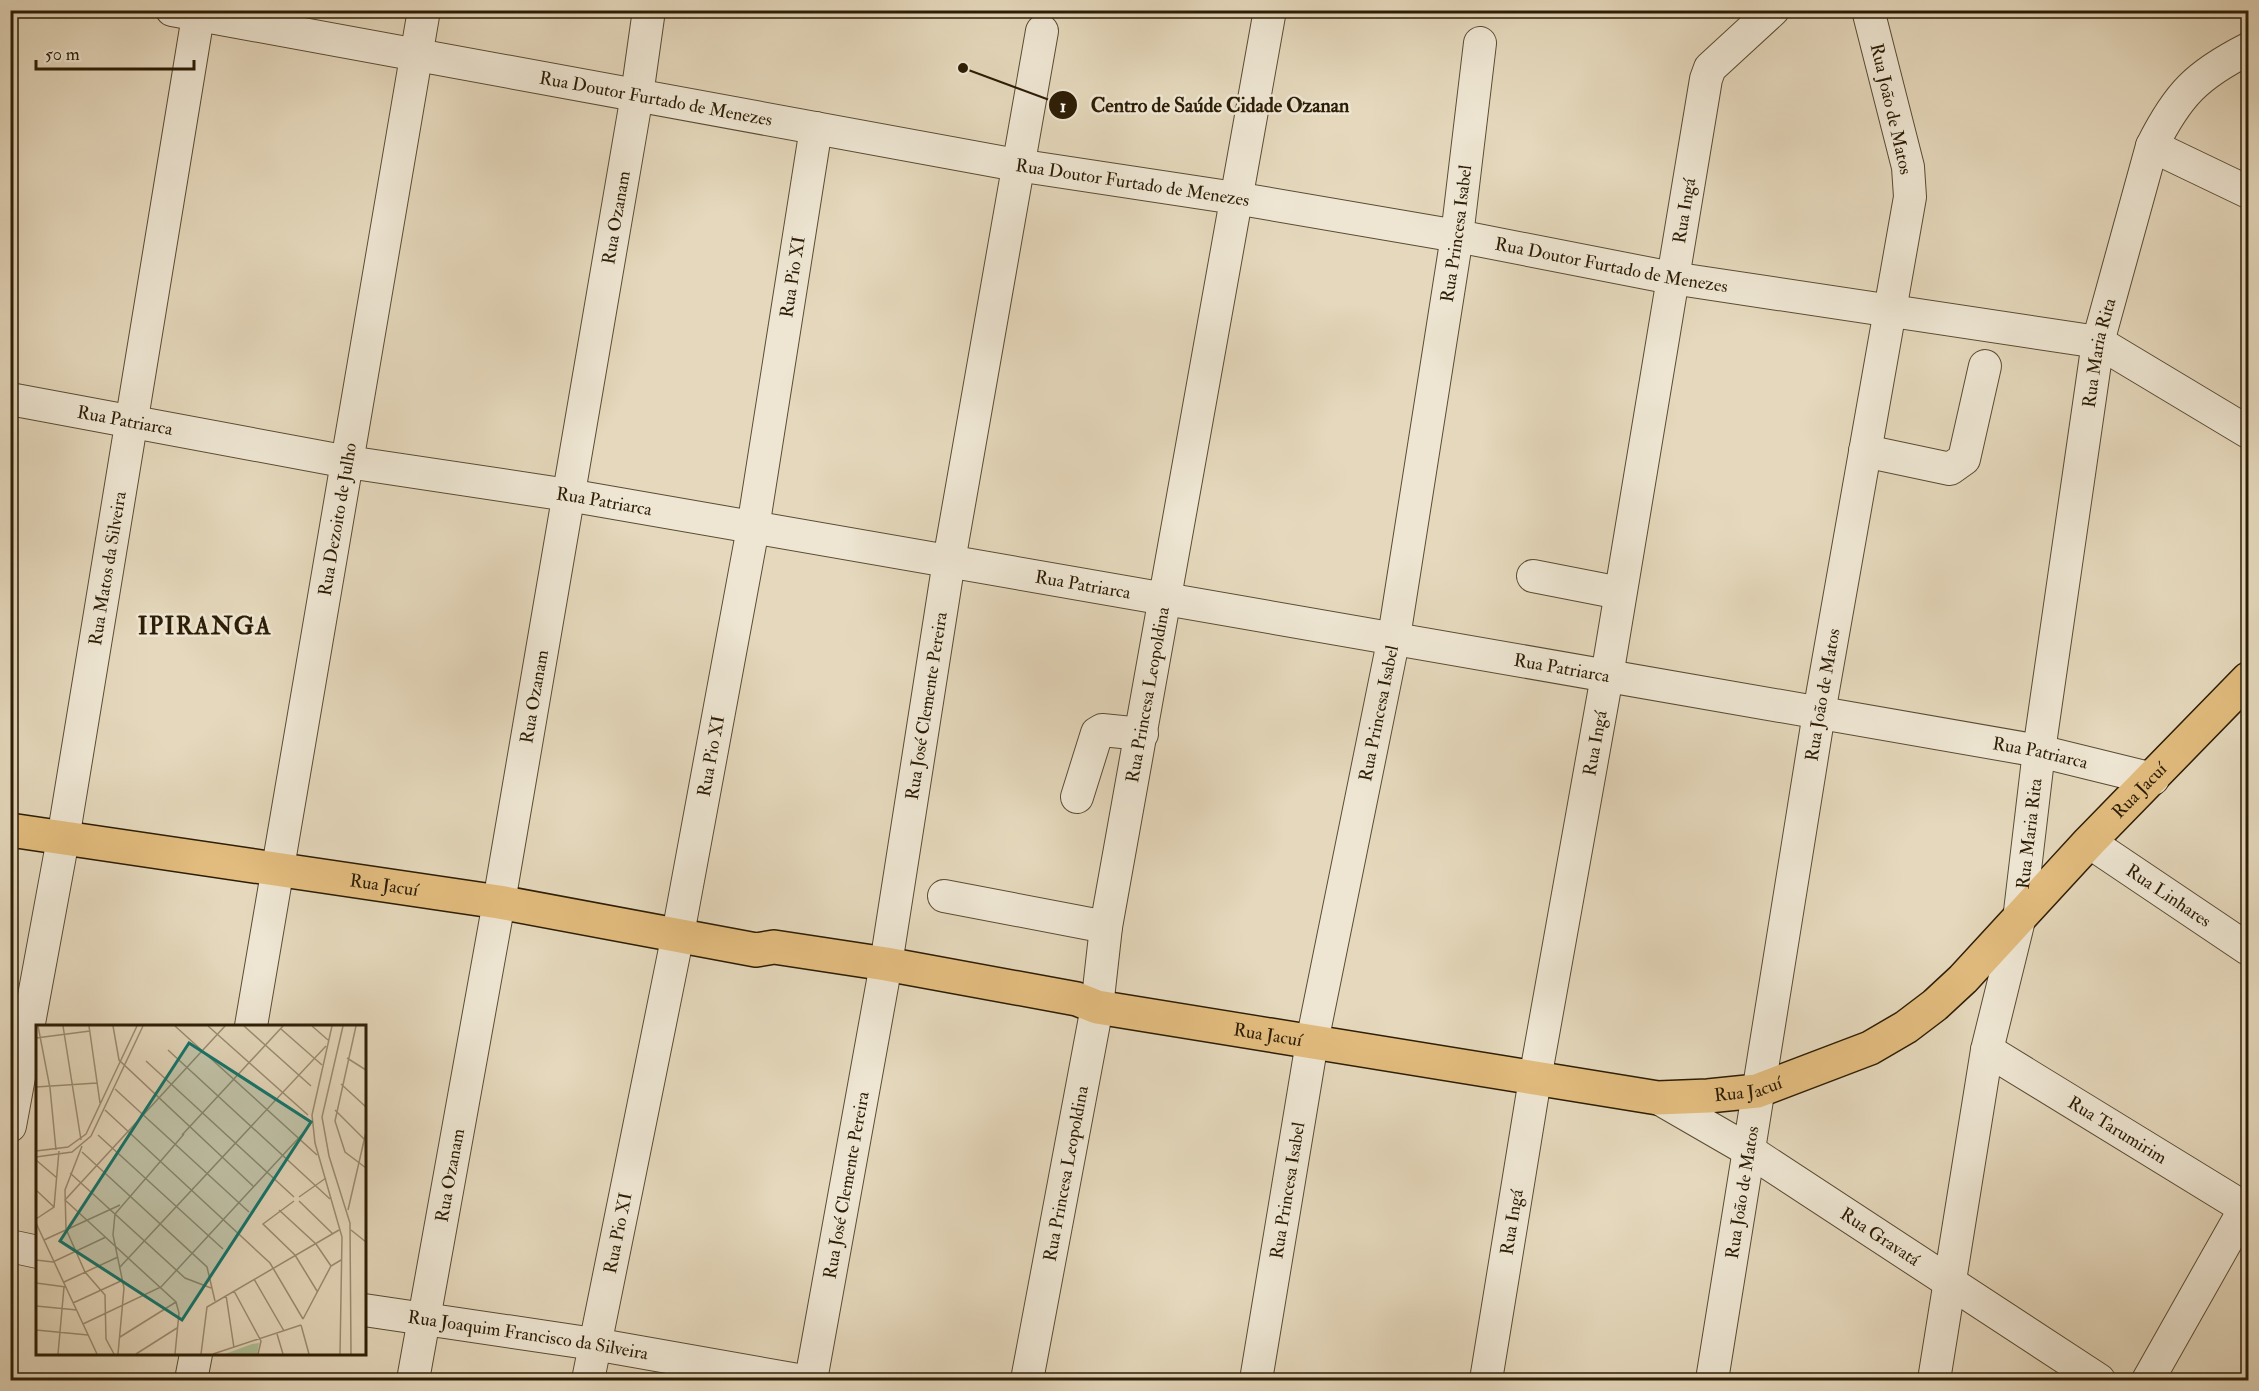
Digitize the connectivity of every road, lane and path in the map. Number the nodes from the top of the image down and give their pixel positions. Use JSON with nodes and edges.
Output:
{"nodes":[{"id":1,"x":424,"y":10,"type":"edge"},
{"id":2,"x":649,"y":10,"type":"edge"},
{"id":3,"x":1270,"y":10,"type":"edge"},
{"id":4,"x":1773,"y":10,"type":"edge"},
{"id":5,"x":1868,"y":10,"type":"edge"},
{"id":6,"x":190,"y":12,"type":"edge"},
{"id":7,"x":1042,"y":31,"type":"dead end"},
{"id":8,"x":1480,"y":43,"type":"dead end"},
{"id":9,"x":2248,"y":49,"type":"edge"},
{"id":10,"x":416,"y":56,"type":"junction"},
{"id":11,"x":637,"y":95,"type":"junction"},
{"id":12,"x":816,"y":128,"type":"junction"},
{"id":13,"x":2152,"y":146,"type":"junction"},
{"id":14,"x":1017,"y":165,"type":"junction"},
{"id":15,"x":2248,"y":192,"type":"edge"},
{"id":16,"x":1235,"y":198,"type":"junction"},
{"id":17,"x":1457,"y":236,"type":"junction"},
{"id":18,"x":1672,"y":278,"type":"junction"},
{"id":19,"x":1890,"y":310,"type":"junction"},
{"id":20,"x":2098,"y":342,"type":"junction"},
{"id":21,"x":1985,"y":366,"type":"dead end"},
{"id":22,"x":10,"y":399,"type":"edge"},
{"id":23,"x":131,"y":421,"type":"junction"},
{"id":24,"x":2248,"y":432,"type":"edge"},
{"id":25,"x":1865,"y":451,"type":"junction"},
{"id":26,"x":348,"y":462,"type":"junction"},
{"id":27,"x":568,"y":495,"type":"junction"},
{"id":28,"x":753,"y":528,"type":"junction"},
{"id":29,"x":949,"y":561,"type":"junction"},
{"id":30,"x":1533,"y":576,"type":"dead end"},
{"id":31,"x":1620,"y":593,"type":"junction"},
{"id":32,"x":1166,"y":599,"type":"junction"},
{"id":33,"x":1394,"y":637,"type":"junction"},
{"id":34,"x":1606,"y":676,"type":"junction"},
{"id":35,"x":2246,"y":683,"type":"edge"},
{"id":36,"x":1819,"y":713,"type":"junction"},
{"id":37,"x":1142,"y":734,"type":"junction"},
{"id":38,"x":2039,"y":751,"type":"junction"},
{"id":39,"x":2152,"y":779,"type":"junction"},
{"id":40,"x":1077,"y":797,"type":"dead end"},
{"id":41,"x":10,"y":830,"type":"edge"},
{"id":42,"x":63,"y":839,"type":"junction"},
{"id":43,"x":2089,"y":842,"type":"junction"},
{"id":44,"x":278,"y":868,"type":"junction"},
{"id":45,"x":945,"y":896,"type":"dead end"},
{"id":46,"x":499,"y":902,"type":"junction"},
{"id":47,"x":2019,"y":920,"type":"junction"},
{"id":48,"x":1106,"y":927,"type":"junction"},
{"id":49,"x":678,"y":934,"type":"junction"},
{"id":50,"x":2248,"y":949,"type":"edge"},
{"id":51,"x":884,"y":974,"type":"junction"},
{"id":52,"x":1096,"y":1007,"type":"junction"},
{"id":53,"x":251,"y":1025,"type":"edge"},
{"id":54,"x":1312,"y":1042,"type":"junction"},
{"id":55,"x":1987,"y":1050,"type":"junction"},
{"id":56,"x":1535,"y":1079,"type":"junction"},
{"id":57,"x":1757,"y":1091,"type":"junction"},
{"id":58,"x":1658,"y":1098,"type":"junction"},
{"id":59,"x":10,"y":1126,"type":"edge"},
{"id":60,"x":1748,"y":1150,"type":"junction"},
{"id":61,"x":2247,"y":1207,"type":"edge"},
{"id":62,"x":10,"y":1246,"type":"edge"},
{"id":63,"x":36,"y":1252,"type":"edge"},
{"id":64,"x":1951,"y":1283,"type":"junction"},
{"id":65,"x":366,"y":1310,"type":"edge"},
{"id":66,"x":423,"y":1319,"type":"junction"},
{"id":67,"x":594,"y":1344,"type":"junction"},
{"id":68,"x":196,"y":1355,"type":"edge"},
{"id":69,"x":191,"y":1380,"type":"edge"},
{"id":70,"x":413,"y":1380,"type":"edge"},
{"id":71,"x":588,"y":1380,"type":"edge"},
{"id":72,"x":798,"y":1380,"type":"edge"},
{"id":73,"x":811,"y":1380,"type":"edge"},
{"id":74,"x":1027,"y":1380,"type":"edge"},
{"id":75,"x":1256,"y":1380,"type":"edge"},
{"id":76,"x":1486,"y":1380,"type":"edge"},
{"id":77,"x":1712,"y":1380,"type":"edge"},
{"id":78,"x":1934,"y":1380,"type":"edge"},
{"id":79,"x":2099,"y":1380,"type":"edge"},
{"id":80,"x":2148,"y":1380,"type":"edge"}],
"edges":[{"from":1,"to":10,"type":"street","name":"Rua Dezoito de Julho"},
{"from":2,"to":11,"type":"street","name":"Rua Ozanam"},
{"from":3,"to":16,"type":"street","name":"Rua Princesa Leopoldina"},
{"from":4,"to":18,"type":"street","name":"Rua Ingá"},
{"from":5,"to":19,"type":"street","name":"Rua João de Matos"},
{"from":6,"to":10,"type":"street","name":"Rua Doutor Furtado de Menezes"},
{"from":6,"to":23,"type":"street","name":"Rua Matos da Silveira"},
{"from":7,"to":14,"type":"street","name":"Rua José Clemente Pereira"},
{"from":8,"to":17,"type":"street","name":"Rua Princesa Isabel"},
{"from":9,"to":13,"type":"street","name":"Rua Maria Rita"},
{"from":10,"to":11,"type":"street","name":"Rua Doutor Furtado de Menezes"},
{"from":10,"to":26,"type":"street","name":"Rua Dezoito de Julho"},
{"from":11,"to":12,"type":"street","name":"Rua Doutor Furtado de Menezes"},
{"from":11,"to":27,"type":"street","name":"Rua Ozanam"},
{"from":12,"to":14,"type":"street","name":"Rua Doutor Furtado de Menezes"},
{"from":12,"to":28,"type":"street","name":"Rua Pio XI"},
{"from":13,"to":15,"type":"street"},
{"from":13,"to":20,"type":"street","name":"Rua Maria Rita"},
{"from":14,"to":16,"type":"street","name":"Rua Doutor Furtado de Menezes"},
{"from":14,"to":29,"type":"street","name":"Rua José Clemente Pereira"},
{"from":16,"to":17,"type":"street","name":"Rua Doutor Furtado de Menezes"},
{"from":16,"to":32,"type":"street","name":"Rua Princesa Leopoldina"},
{"from":17,"to":18,"type":"street","name":"Rua Doutor Furtado de Menezes"},
{"from":17,"to":33,"type":"street","name":"Rua Princesa Isabel"},
{"from":18,"to":19,"type":"street","name":"Rua Doutor Furtado de Menezes"},
{"from":18,"to":31,"type":"street","name":"Rua Ingá"},
{"from":19,"to":20,"type":"street","name":"Rua Doutor Furtado de Menezes"},
{"from":19,"to":25,"type":"street","name":"Rua João de Matos"},
{"from":20,"to":24,"type":"street"},
{"from":20,"to":38,"type":"street","name":"Rua Maria Rita"},
{"from":21,"to":25,"type":"street"},
{"from":22,"to":23,"type":"street","name":"Rua Patriarca"},
{"from":23,"to":26,"type":"street","name":"Rua Patriarca"},
{"from":23,"to":42,"type":"street","name":"Rua Matos da Silveira"},
{"from":25,"to":36,"type":"street","name":"Rua João de Matos"},
{"from":26,"to":27,"type":"street","name":"Rua Patriarca"},
{"from":26,"to":44,"type":"street","name":"Rua Dezoito de Julho"},
{"from":27,"to":28,"type":"street","name":"Rua Patriarca"},
{"from":27,"to":46,"type":"street","name":"Rua Ozanam"},
{"from":28,"to":29,"type":"street","name":"Rua Patriarca"},
{"from":28,"to":49,"type":"street","name":"Rua Pio XI"},
{"from":29,"to":32,"type":"street","name":"Rua Patriarca"},
{"from":29,"to":51,"type":"street","name":"Rua José Clemente Pereira"},
{"from":30,"to":31,"type":"street"},
{"from":31,"to":34,"type":"street","name":"Rua Ingá"},
{"from":32,"to":33,"type":"street","name":"Rua Patriarca"},
{"from":32,"to":37,"type":"street","name":"Rua Princesa Leopoldina"},
{"from":33,"to":34,"type":"street","name":"Rua Patriarca"},
{"from":33,"to":54,"type":"street","name":"Rua Princesa Isabel"},
{"from":34,"to":36,"type":"street","name":"Rua Patriarca"},
{"from":34,"to":56,"type":"street","name":"Rua Ingá"},
{"from":35,"to":39,"type":"main road","name":"Rua Jacuí"},
{"from":36,"to":38,"type":"street","name":"Rua Patriarca"},
{"from":36,"to":57,"type":"street","name":"Rua João de Matos"},
{"from":37,"to":40,"type":"street"},
{"from":37,"to":48,"type":"street","name":"Rua Princesa Leopoldina"},
{"from":38,"to":39,"type":"street","name":"Rua Patriarca"},
{"from":38,"to":47,"type":"street","name":"Rua Maria Rita"},
{"from":39,"to":43,"type":"main road","name":"Rua Jacuí"},
{"from":41,"to":42,"type":"main road","name":"Rua Jacuí"},
{"from":42,"to":44,"type":"main road","name":"Rua Jacuí"},
{"from":42,"to":59,"type":"street","name":"Rua Matos da Silveira"},
{"from":43,"to":47,"type":"main road","name":"Rua Jacuí"},
{"from":43,"to":50,"type":"street","name":"Rua Linhares"},
{"from":44,"to":46,"type":"main road","name":"Rua Jacuí"},
{"from":44,"to":53,"type":"street","name":"Rua Dezoito de Julho"},
{"from":45,"to":48,"type":"street"},
{"from":46,"to":49,"type":"main road","name":"Rua Jacuí"},
{"from":46,"to":66,"type":"street","name":"Rua Ozanam"},
{"from":47,"to":55,"type":"street","name":"Rua Maria Rita"},
{"from":47,"to":57,"type":"main road","name":"Rua Jacuí"},
{"from":48,"to":52,"type":"street","name":"Rua Princesa Leopoldina"},
{"from":49,"to":51,"type":"main road","name":"Rua Jacuí"},
{"from":49,"to":67,"type":"street","name":"Rua Pio XI"},
{"from":51,"to":52,"type":"main road","name":"Rua Jacuí"},
{"from":51,"to":73,"type":"street","name":"Rua José Clemente Pereira"},
{"from":52,"to":54,"type":"main road","name":"Rua Jacuí"},
{"from":52,"to":74,"type":"street","name":"Rua Princesa Leopoldina"},
{"from":54,"to":56,"type":"main road","name":"Rua Jacuí"},
{"from":54,"to":75,"type":"street","name":"Rua Princesa Isabel"},
{"from":55,"to":61,"type":"street","name":"Rua Tarumirim"},
{"from":55,"to":64,"type":"street","name":"Rua Maria Rita"},
{"from":56,"to":58,"type":"main road","name":"Rua Jacuí"},
{"from":56,"to":76,"type":"street","name":"Rua Ingá"},
{"from":57,"to":58,"type":"main road","name":"Rua Jacuí"},
{"from":57,"to":60,"type":"street","name":"Rua João de Matos"},
{"from":58,"to":60,"type":"street","name":"Rua Gravatá"},
{"from":60,"to":64,"type":"street","name":"Rua Gravatá"},
{"from":60,"to":77,"type":"street","name":"Rua João de Matos"},
{"from":61,"to":80,"type":"street"},
{"from":62,"to":63,"type":"street"},
{"from":64,"to":78,"type":"street","name":"Rua Maria Rita"},
{"from":64,"to":79,"type":"street","name":"Rua Gravatá"},
{"from":65,"to":66,"type":"street","name":"Rua Joaquim Francisco da Silveira"},
{"from":66,"to":67,"type":"street","name":"Rua Joaquim Francisco da Silveira"},
{"from":66,"to":70,"type":"street","name":"Rua Ozanam"},
{"from":67,"to":71,"type":"street","name":"Rua Pio XI"},
{"from":67,"to":72,"type":"street","name":"Rua Joaquim Francisco da Silveira"},
{"from":68,"to":69,"type":"street"}]}
